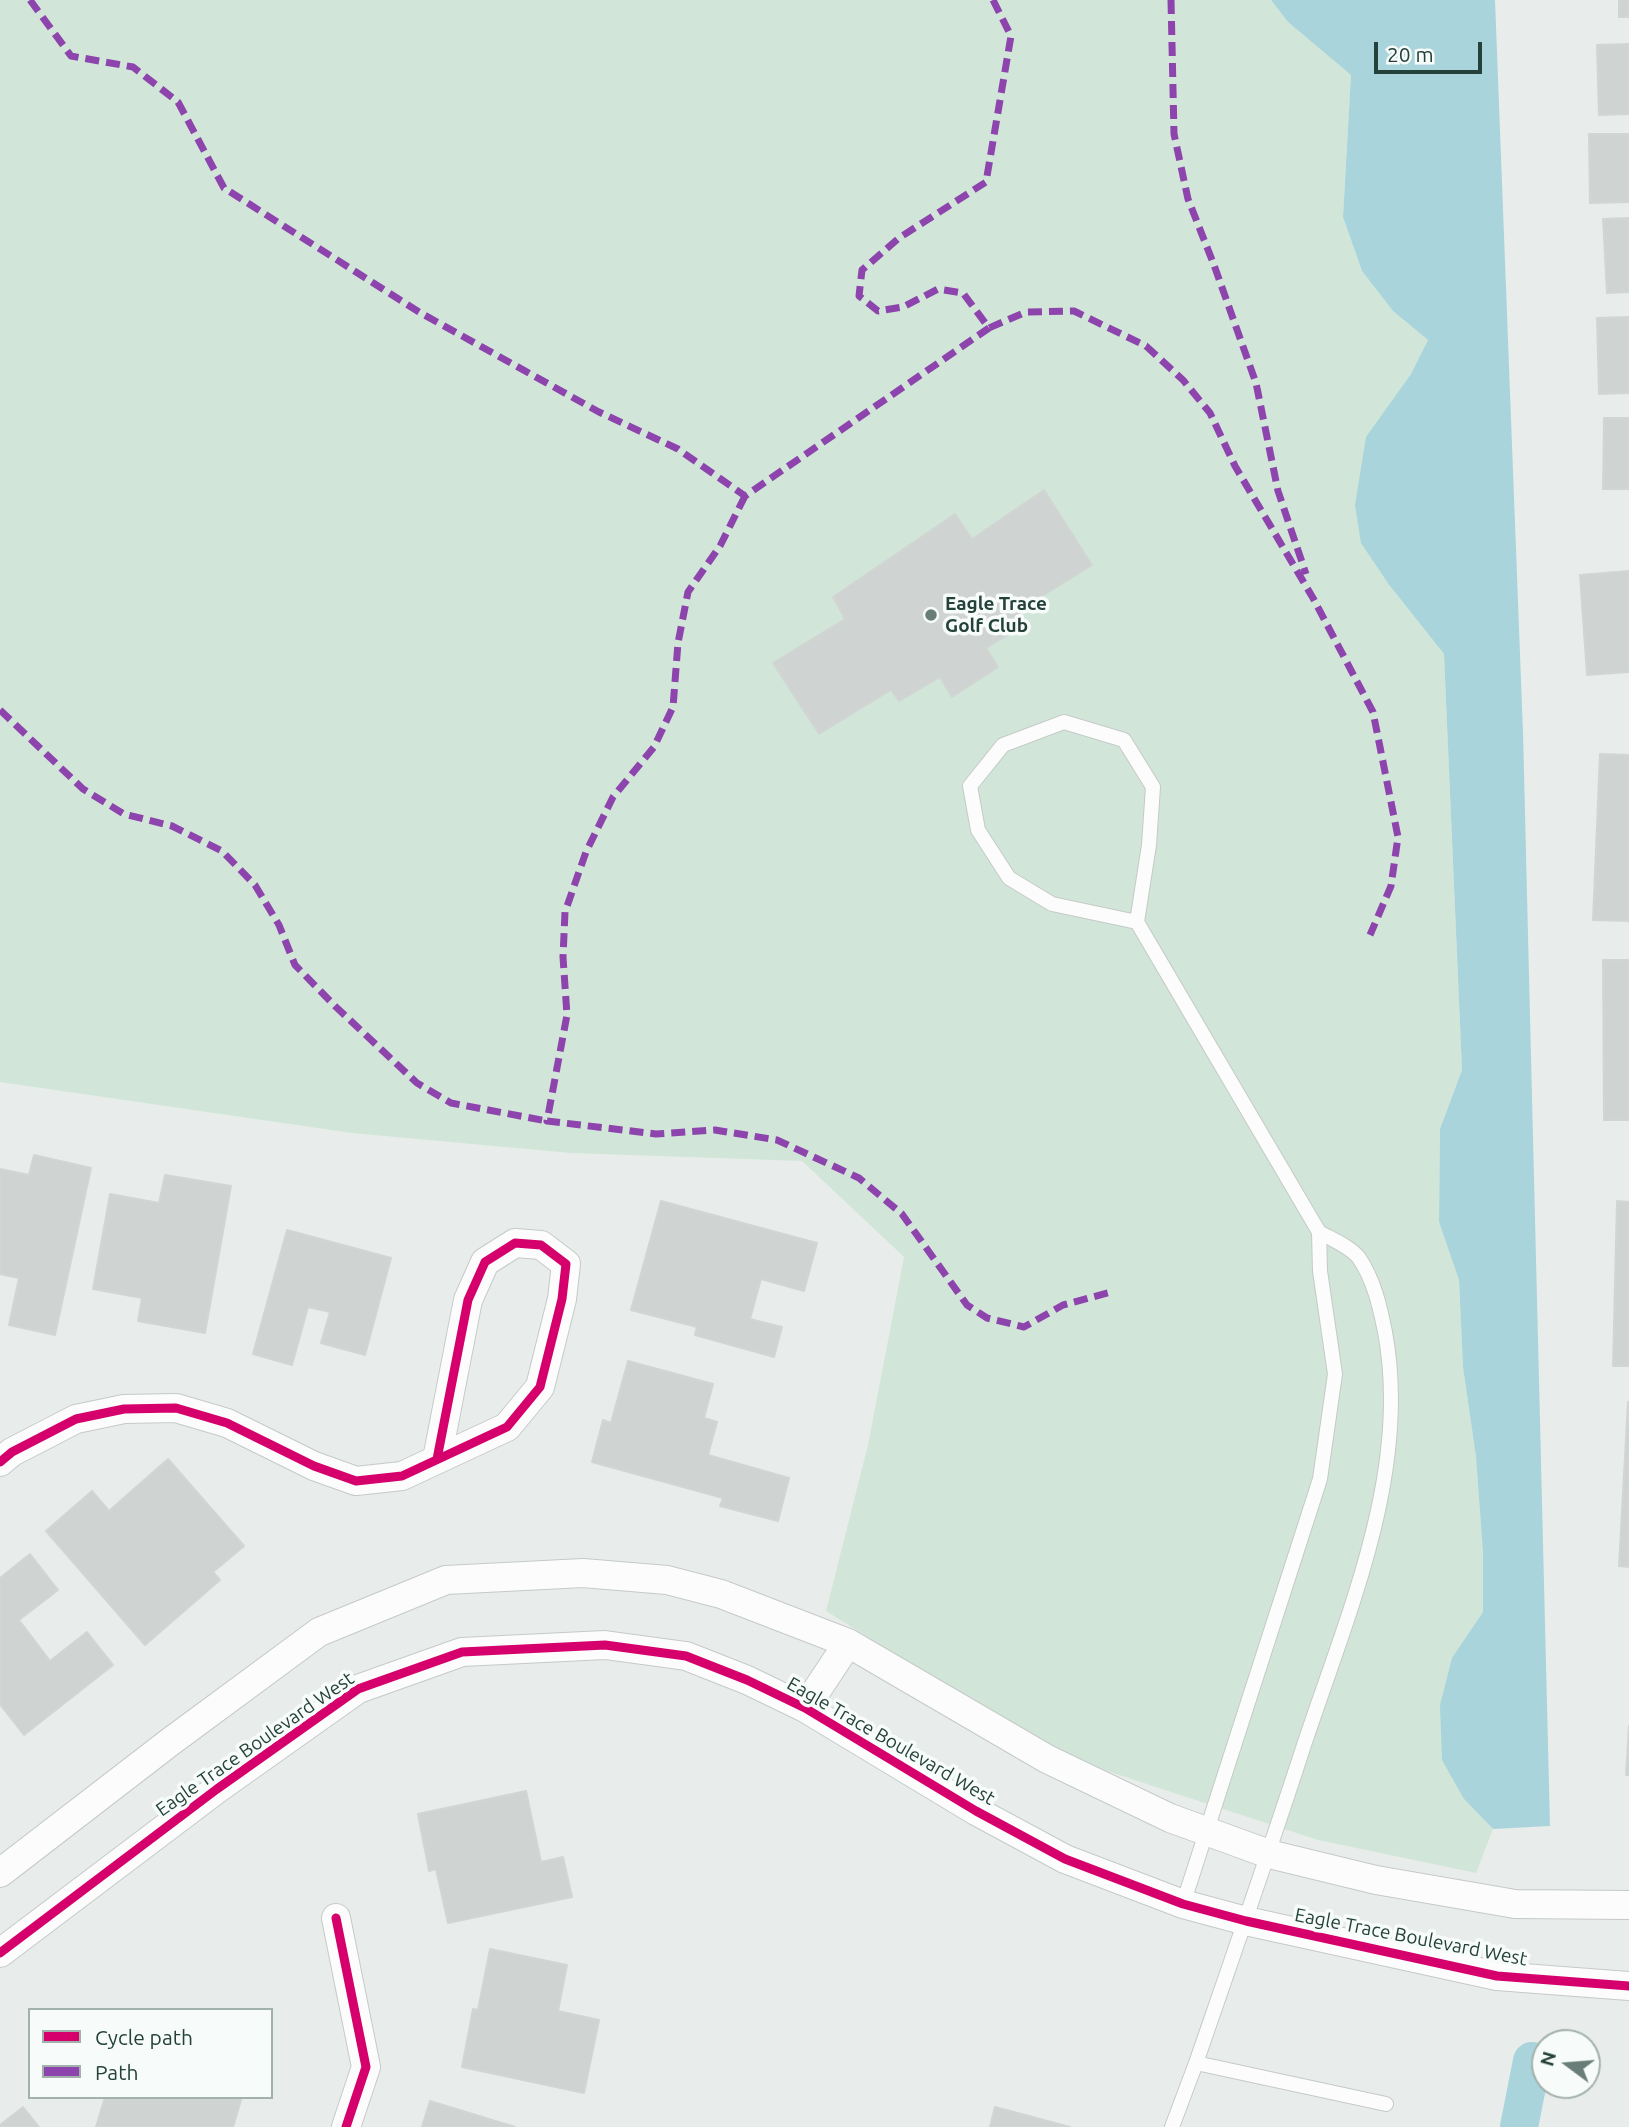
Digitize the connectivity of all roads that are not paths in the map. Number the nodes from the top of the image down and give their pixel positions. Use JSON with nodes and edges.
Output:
{"nodes":[{"id":1,"x":1137,"y":922,"type":"junction"},
{"id":2,"x":1319,"y":1232,"type":"junction"},
{"id":3,"x":438,"y":1459,"type":"junction"},
{"id":4,"x":1,"y":1460,"type":"edge"},
{"id":5,"x":848,"y":1643,"type":"junction"},
{"id":6,"x":805,"y":1708,"type":"junction"},
{"id":7,"x":1207,"y":1831,"type":"junction"},
{"id":8,"x":1269,"y":1854,"type":"junction"},
{"id":9,"x":0,"y":1873,"type":"edge"},
{"id":10,"x":1183,"y":1904,"type":"junction"},
{"id":11,"x":1629,"y":1905,"type":"edge"},
{"id":12,"x":336,"y":1918,"type":"dead end"},
{"id":13,"x":1246,"y":1921,"type":"junction"},
{"id":14,"x":0,"y":1953,"type":"edge"},
{"id":15,"x":1629,"y":1986,"type":"edge"},
{"id":16,"x":1196,"y":2063,"type":"junction"},
{"id":17,"x":1386,"y":2104,"type":"dead end"},
{"id":18,"x":346,"y":2127,"type":"edge"},
{"id":19,"x":1172,"y":2127,"type":"edge"}],
"edges":[{"from":1,"to":1,"type":"lane"},
{"from":1,"to":2,"type":"lane"},
{"from":2,"to":7,"type":"lane"},
{"from":2,"to":8,"type":"lane"},
{"from":3,"to":3,"type":"street"},
{"from":3,"to":4,"type":"street"},
{"from":5,"to":6,"type":"street"},
{"from":5,"to":7,"type":"street"},
{"from":5,"to":9,"type":"street"},
{"from":6,"to":10,"type":"street","name":"Eagle Trace Boulevard West"},
{"from":6,"to":14,"type":"street","name":"Eagle Trace Boulevard West"},
{"from":7,"to":8,"type":"street"},
{"from":7,"to":10,"type":"lane"},
{"from":8,"to":11,"type":"street"},
{"from":8,"to":13,"type":"lane"},
{"from":10,"to":13,"type":"street","name":"Eagle Trace Boulevard West"},
{"from":12,"to":18,"type":"street"},
{"from":13,"to":15,"type":"street","name":"Eagle Trace Boulevard West"},
{"from":13,"to":16,"type":"lane"},
{"from":16,"to":17,"type":"lane"},
{"from":16,"to":19,"type":"lane"}]}
